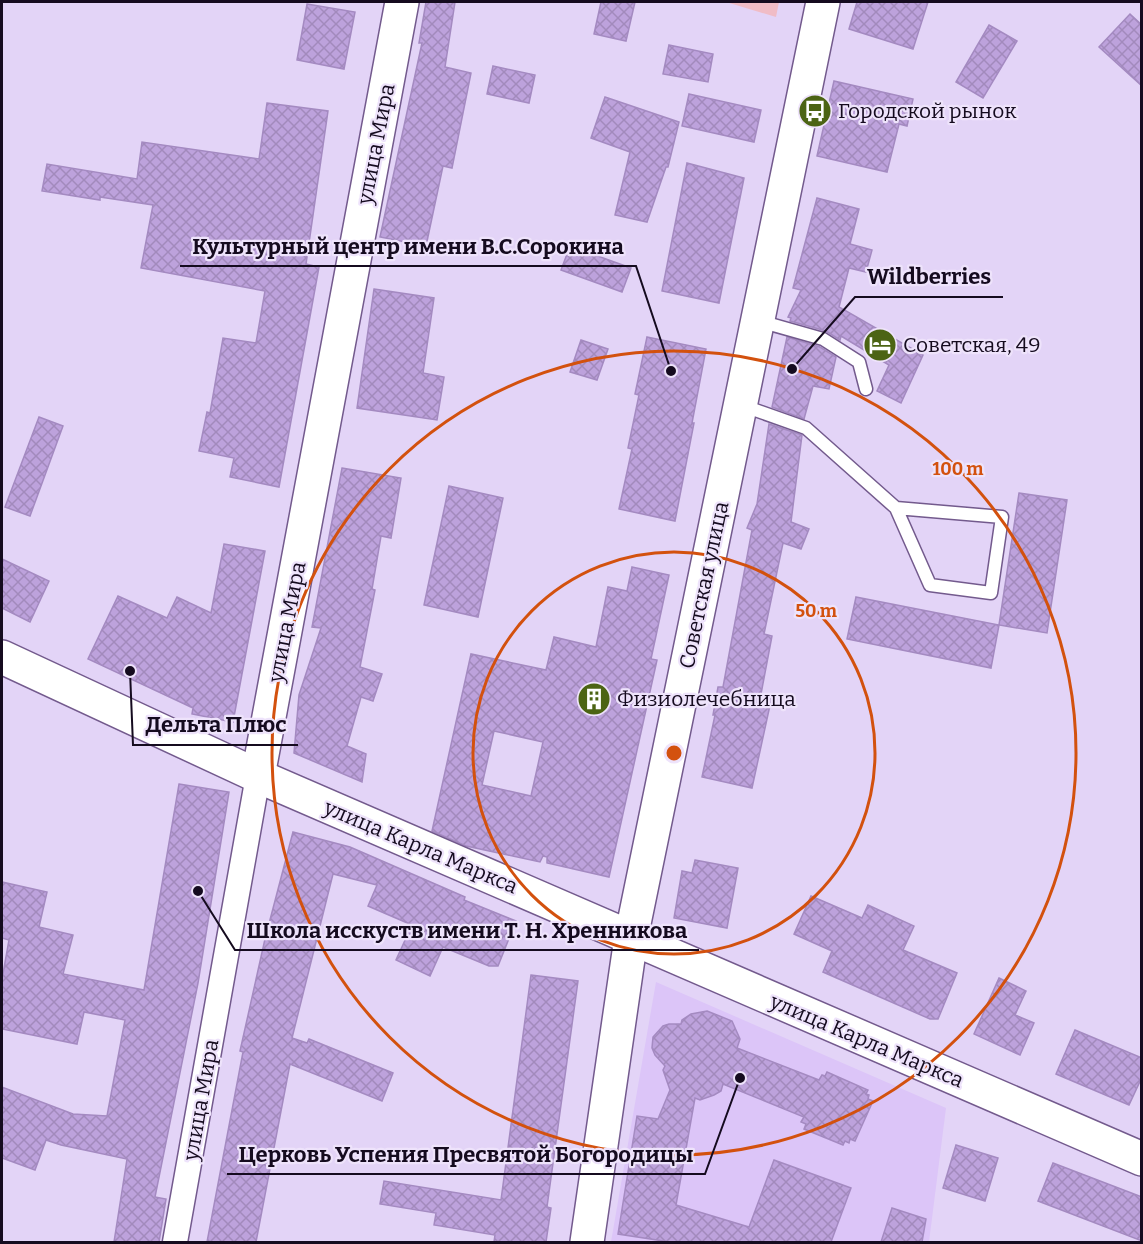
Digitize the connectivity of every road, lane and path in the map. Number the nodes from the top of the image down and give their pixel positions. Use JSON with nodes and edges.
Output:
{"nodes":[{"id":1,"x":402,"y":2,"type":"edge"},
{"id":2,"x":823,"y":2,"type":"edge"},
{"id":3,"x":758,"y":321,"type":"junction"},
{"id":4,"x":866,"y":388,"type":"dead end"},
{"id":5,"x":740,"y":405,"type":"junction"},
{"id":6,"x":896,"y":508,"type":"junction"},
{"id":7,"x":2,"y":657,"type":"edge"},
{"id":8,"x":258,"y":776,"type":"junction"},
{"id":9,"x":631,"y":938,"type":"junction"},
{"id":10,"x":1142,"y":1159,"type":"edge"},
{"id":11,"x":175,"y":1242,"type":"edge"},
{"id":12,"x":587,"y":1242,"type":"edge"}],
"edges":[{"from":1,"to":8,"type":"main road","name":"улица Мира"},
{"from":2,"to":3,"type":"main road","name":"Советская улица"},
{"from":3,"to":4,"type":"lane"},
{"from":3,"to":5,"type":"main road","name":"Советская улица"},
{"from":5,"to":6,"type":"lane"},
{"from":5,"to":9,"type":"main road","name":"Советская улица"},
{"from":6,"to":6,"type":"lane"},
{"from":7,"to":8,"type":"main road","name":"улица Карла Маркса"},
{"from":8,"to":9,"type":"main road","name":"улица Карла Маркса"},
{"from":8,"to":11,"type":"street","name":"улица Мира"},
{"from":9,"to":10,"type":"main road","name":"улица Карла Маркса"},
{"from":9,"to":12,"type":"main road","name":"Советская улица"}]}
